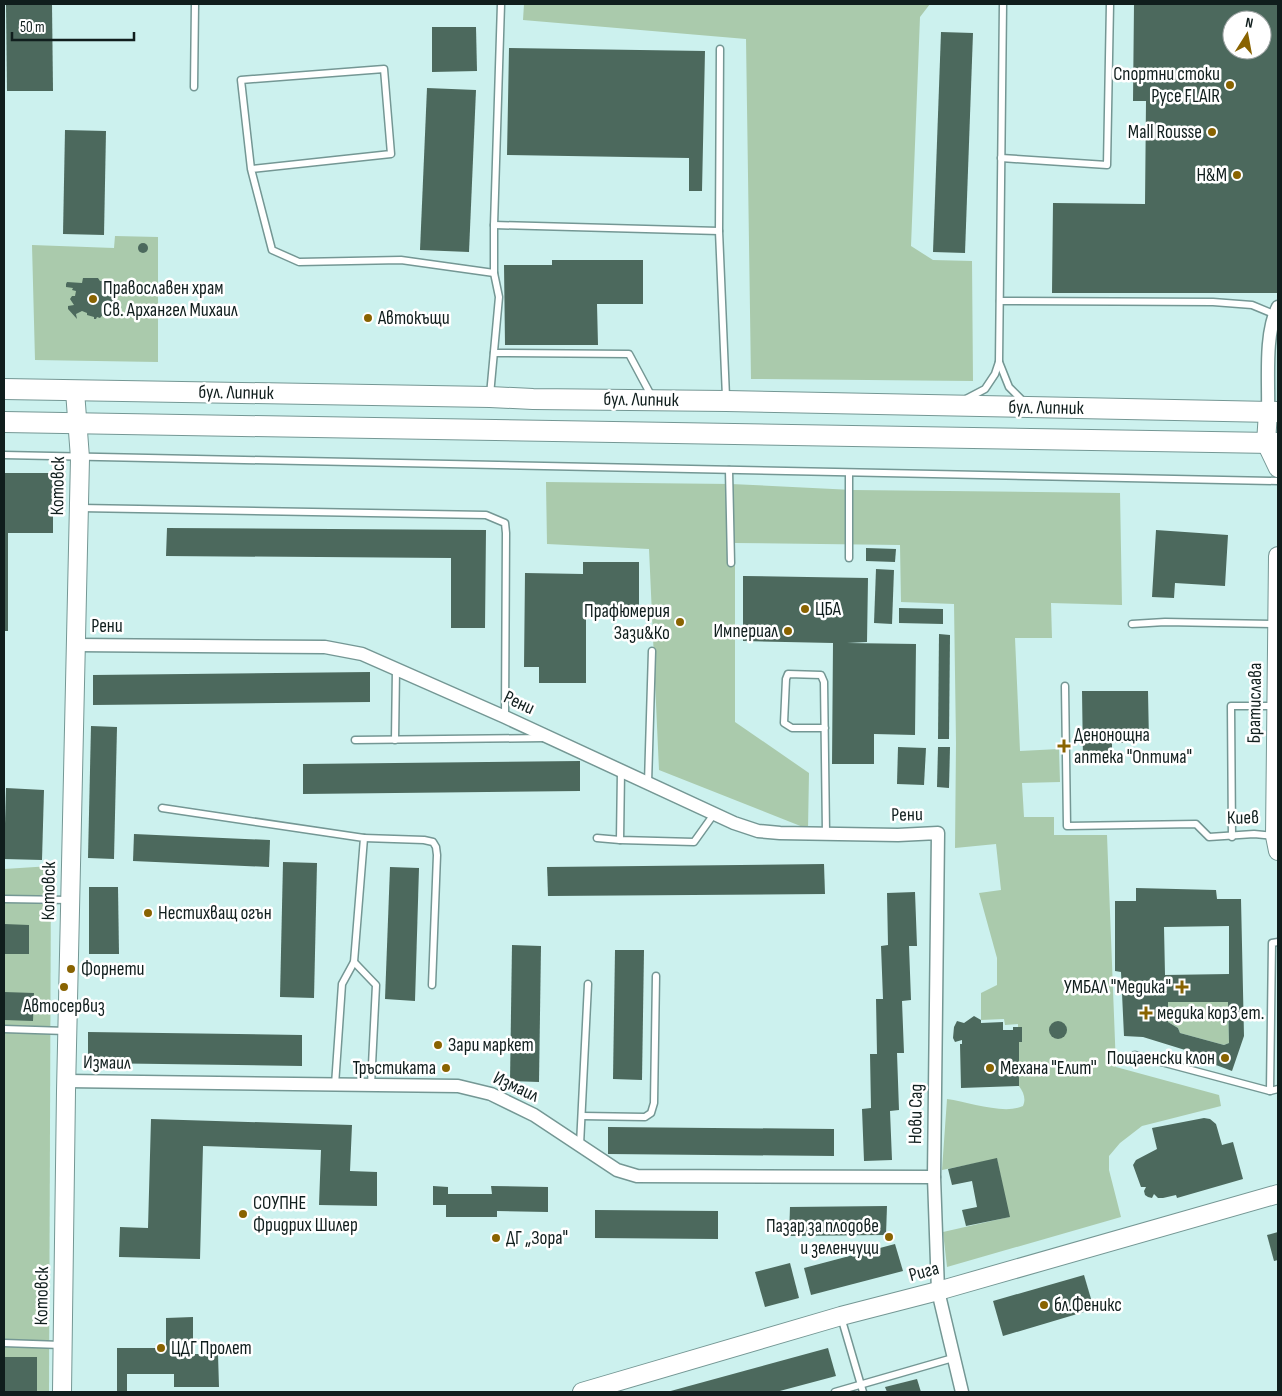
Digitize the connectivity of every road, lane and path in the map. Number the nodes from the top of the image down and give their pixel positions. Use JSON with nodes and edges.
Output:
{"nodes":[{"id":1,"x":195,"y":4,"type":"edge"},
{"id":2,"x":501,"y":4,"type":"edge"},
{"id":3,"x":1003,"y":4,"type":"edge"},
{"id":4,"x":1110,"y":4,"type":"edge"},
{"id":5,"x":720,"y":49,"type":"dead end"},
{"id":6,"x":194,"y":87,"type":"dead end"},
{"id":7,"x":1001,"y":158,"type":"junction"},
{"id":8,"x":251,"y":169,"type":"junction"},
{"id":9,"x":494,"y":225,"type":"junction"},
{"id":10,"x":719,"y":231,"type":"junction"},
{"id":11,"x":494,"y":272,"type":"junction"},
{"id":12,"x":1000,"y":301,"type":"junction"},
{"id":13,"x":1277,"y":313,"type":"edge"},
{"id":14,"x":494,"y":353,"type":"junction"},
{"id":15,"x":999,"y":362,"type":"junction"},
{"id":16,"x":4,"y":390,"type":"edge"},
{"id":17,"x":75,"y":391,"type":"junction"},
{"id":18,"x":490,"y":397,"type":"junction"},
{"id":19,"x":654,"y":400,"type":"junction"},
{"id":20,"x":726,"y":401,"type":"junction"},
{"id":21,"x":954,"y":406,"type":"junction"},
{"id":22,"x":1040,"y":408,"type":"junction"},
{"id":23,"x":1273,"y":412,"type":"edge"},
{"id":24,"x":4,"y":422,"type":"edge"},
{"id":25,"x":78,"y":423,"type":"junction"},
{"id":26,"x":1272,"y":443,"type":"edge"},
{"id":27,"x":4,"y":455,"type":"edge"},
{"id":28,"x":80,"y":458,"type":"junction"},
{"id":29,"x":1278,"y":468,"type":"edge"},
{"id":30,"x":729,"y":470,"type":"junction"},
{"id":31,"x":849,"y":473,"type":"junction"},
{"id":32,"x":1278,"y":481,"type":"edge"},
{"id":33,"x":79,"y":508,"type":"junction"},
{"id":34,"x":1278,"y":556,"type":"edge"},
{"id":35,"x":849,"y":558,"type":"dead end"},
{"id":36,"x":730,"y":563,"type":"dead end"},
{"id":37,"x":1132,"y":624,"type":"dead end"},
{"id":38,"x":1277,"y":624,"type":"edge"},
{"id":39,"x":76,"y":645,"type":"junction"},
{"id":40,"x":652,"y":651,"type":"dead end"},
{"id":41,"x":396,"y":669,"type":"junction"},
{"id":42,"x":1065,"y":686,"type":"dead end"},
{"id":43,"x":1276,"y":706,"type":"junction"},
{"id":44,"x":505,"y":717,"type":"junction"},
{"id":45,"x":824,"y":728,"type":"junction"},
{"id":46,"x":550,"y":738,"type":"junction"},
{"id":47,"x":355,"y":740,"type":"dead end"},
{"id":48,"x":395,"y":740,"type":"junction"},
{"id":49,"x":621,"y":771,"type":"junction"},
{"id":50,"x":648,"y":783,"type":"junction"},
{"id":51,"x":162,"y":808,"type":"dead end"},
{"id":52,"x":714,"y":814,"type":"junction"},
{"id":53,"x":826,"y":833,"type":"junction"},
{"id":54,"x":938,"y":833,"type":"joint"},
{"id":55,"x":1232,"y":837,"type":"junction"},
{"id":56,"x":364,"y":838,"type":"junction"},
{"id":57,"x":597,"y":838,"type":"dead end"},
{"id":58,"x":620,"y":840,"type":"junction"},
{"id":59,"x":1277,"y":841,"type":"edge"},
{"id":60,"x":4,"y":899,"type":"edge"},
{"id":61,"x":70,"y":900,"type":"junction"},
{"id":62,"x":1278,"y":942,"type":"edge"},
{"id":63,"x":354,"y":962,"type":"junction"},
{"id":64,"x":656,"y":976,"type":"dead end"},
{"id":65,"x":588,"y":984,"type":"dead end"},
{"id":66,"x":432,"y":986,"type":"dead end"},
{"id":67,"x":4,"y":1029,"type":"edge"},
{"id":68,"x":67,"y":1031,"type":"junction"},
{"id":69,"x":1135,"y":1054,"type":"dead end"},
{"id":70,"x":66,"y":1082,"type":"junction"},
{"id":71,"x":335,"y":1085,"type":"junction"},
{"id":72,"x":371,"y":1085,"type":"junction"},
{"id":73,"x":1278,"y":1089,"type":"edge"},
{"id":74,"x":1270,"y":1091,"type":"junction"},
{"id":75,"x":582,"y":1116,"type":"junction"},
{"id":76,"x":580,"y":1146,"type":"junction"},
{"id":77,"x":934,"y":1177,"type":"junction"},
{"id":78,"x":1278,"y":1194,"type":"edge"},
{"id":79,"x":938,"y":1291,"type":"junction"},
{"id":80,"x":841,"y":1316,"type":"junction"},
{"id":81,"x":4,"y":1343,"type":"edge"},
{"id":82,"x":62,"y":1345,"type":"junction"},
{"id":83,"x":953,"y":1358,"type":"junction"},
{"id":84,"x":860,"y":1385,"type":"junction"},
{"id":85,"x":586,"y":1391,"type":"edge"},
{"id":86,"x":62,"y":1392,"type":"edge"},
{"id":87,"x":835,"y":1392,"type":"edge"},
{"id":88,"x":863,"y":1392,"type":"edge"},
{"id":89,"x":962,"y":1392,"type":"edge"}],
"edges":[{"from":1,"to":6,"type":"lane"},
{"from":2,"to":9,"type":"lane"},
{"from":3,"to":7,"type":"lane"},
{"from":4,"to":7,"type":"lane"},
{"from":5,"to":10,"type":"lane"},
{"from":7,"to":12,"type":"lane"},
{"from":8,"to":8,"type":"lane"},
{"from":8,"to":11,"type":"lane"},
{"from":9,"to":10,"type":"lane"},
{"from":9,"to":11,"type":"lane"},
{"from":10,"to":20,"type":"lane"},
{"from":11,"to":14,"type":"lane"},
{"from":12,"to":13,"type":"lane"},
{"from":12,"to":15,"type":"lane"},
{"from":13,"to":23,"type":"street"},
{"from":14,"to":18,"type":"lane"},
{"from":14,"to":19,"type":"lane"},
{"from":15,"to":21,"type":"lane"},
{"from":15,"to":22,"type":"lane"},
{"from":16,"to":17,"type":"main road","name":"бул. Липник"},
{"from":17,"to":18,"type":"main road","name":"бул. Липник"},
{"from":17,"to":25,"type":"street","name":"Котовск"},
{"from":18,"to":19,"type":"main road","name":"бул. Липник"},
{"from":19,"to":20,"type":"main road","name":"бул. Липник"},
{"from":20,"to":21,"type":"main road","name":"бул. Липник"},
{"from":21,"to":22,"type":"main road","name":"бул. Липник"},
{"from":22,"to":23,"type":"main road","name":"бул. Липник"},
{"from":23,"to":26,"type":"street"},
{"from":24,"to":25,"type":"main road","name":"бул. Липник"},
{"from":25,"to":26,"type":"main road","name":"бул. Липник"},
{"from":25,"to":28,"type":"street","name":"Котовск"},
{"from":26,"to":29,"type":"street"},
{"from":27,"to":28,"type":"lane"},
{"from":28,"to":30,"type":"lane"},
{"from":28,"to":33,"type":"street","name":"Котовск"},
{"from":30,"to":31,"type":"lane"},
{"from":30,"to":36,"type":"lane"},
{"from":31,"to":32,"type":"lane"},
{"from":31,"to":35,"type":"lane"},
{"from":33,"to":39,"type":"street","name":"Котовск"},
{"from":33,"to":44,"type":"lane"},
{"from":34,"to":38,"type":"street","name":"Братислава"},
{"from":37,"to":38,"type":"lane"},
{"from":38,"to":43,"type":"street","name":"Братислава"},
{"from":39,"to":41,"type":"street","name":"Рени"},
{"from":39,"to":61,"type":"street","name":"Котовск"},
{"from":40,"to":50,"type":"lane"},
{"from":41,"to":44,"type":"street","name":"Рени"},
{"from":41,"to":48,"type":"lane"},
{"from":42,"to":55,"type":"lane","name":"Киев"},
{"from":43,"to":55,"type":"lane"},
{"from":43,"to":59,"type":"street","name":"Братислава"},
{"from":44,"to":46,"type":"street","name":"Рени"},
{"from":45,"to":45,"type":"lane"},
{"from":45,"to":53,"type":"lane"},
{"from":46,"to":48,"type":"lane"},
{"from":46,"to":49,"type":"street","name":"Рени"},
{"from":47,"to":48,"type":"lane"},
{"from":49,"to":50,"type":"street","name":"Рени"},
{"from":49,"to":58,"type":"lane"},
{"from":50,"to":52,"type":"street","name":"Рени"},
{"from":51,"to":56,"type":"lane"},
{"from":52,"to":53,"type":"street","name":"Рени"},
{"from":52,"to":58,"type":"lane"},
{"from":53,"to":54,"type":"street","name":"Рени"},
{"from":54,"to":77,"type":"street","name":"Нови Сад"},
{"from":55,"to":59,"type":"lane","name":"Киев"},
{"from":56,"to":63,"type":"lane"},
{"from":56,"to":66,"type":"lane"},
{"from":57,"to":58,"type":"lane"},
{"from":60,"to":61,"type":"lane"},
{"from":61,"to":68,"type":"street","name":"Котовск"},
{"from":62,"to":74,"type":"lane"},
{"from":63,"to":71,"type":"lane"},
{"from":63,"to":72,"type":"lane"},
{"from":64,"to":75,"type":"lane"},
{"from":65,"to":75,"type":"lane"},
{"from":67,"to":68,"type":"lane"},
{"from":68,"to":70,"type":"street","name":"Котовск"},
{"from":69,"to":74,"type":"lane"},
{"from":70,"to":71,"type":"street","name":"Измаил"},
{"from":70,"to":82,"type":"street","name":"Котовск"},
{"from":71,"to":72,"type":"street","name":"Измаил"},
{"from":72,"to":76,"type":"street","name":"Измаил"},
{"from":73,"to":74,"type":"lane"},
{"from":75,"to":76,"type":"lane"},
{"from":76,"to":77,"type":"street","name":"Измаил"},
{"from":77,"to":79,"type":"street","name":"Нови Сад"},
{"from":78,"to":79,"type":"street","name":"Рига"},
{"from":79,"to":80,"type":"street","name":"Рига"},
{"from":79,"to":83,"type":"street","name":"Нови Сад"},
{"from":80,"to":84,"type":"lane"},
{"from":80,"to":85,"type":"street","name":"Рига"},
{"from":81,"to":82,"type":"lane"},
{"from":82,"to":86,"type":"street","name":"Котовск"},
{"from":83,"to":84,"type":"lane"},
{"from":83,"to":89,"type":"street","name":"Нови Сад"},
{"from":84,"to":87,"type":"lane"},
{"from":84,"to":88,"type":"lane"}]}
